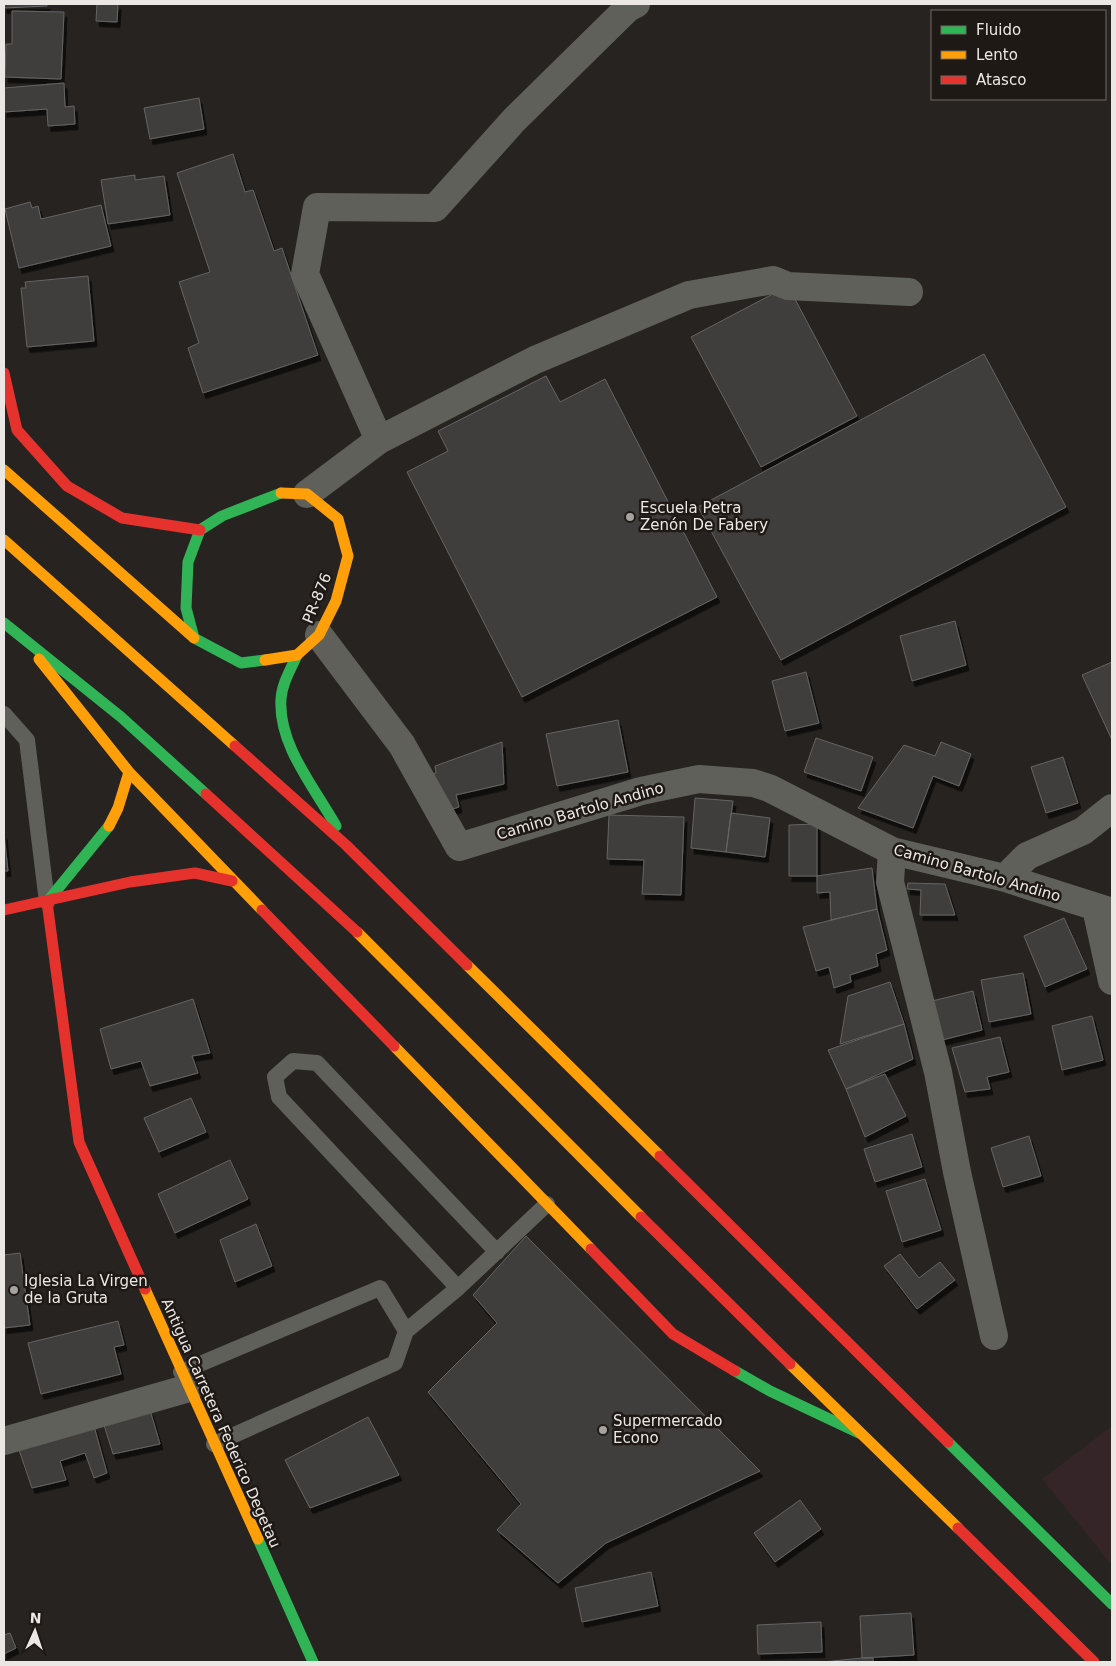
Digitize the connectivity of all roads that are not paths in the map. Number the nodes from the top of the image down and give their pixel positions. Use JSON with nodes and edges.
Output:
{"nodes":[{"id":1,"x":636,"y":4,"type":"edge"},
{"id":2,"x":909,"y":292,"type":"dead end"},
{"id":3,"x":4,"y":373,"type":"edge"},
{"id":4,"x":379,"y":440,"type":"junction"},
{"id":5,"x":4,"y":470,"type":"edge"},
{"id":6,"x":307,"y":494,"type":"junction"},
{"id":7,"x":200,"y":530,"type":"junction"},
{"id":8,"x":4,"y":540,"type":"edge"},
{"id":9,"x":4,"y":624,"type":"edge"},
{"id":10,"x":319,"y":635,"type":"junction"},
{"id":11,"x":194,"y":638,"type":"junction"},
{"id":12,"x":22,"y":639,"type":"junction"},
{"id":13,"x":297,"y":656,"type":"junction"},
{"id":14,"x":4,"y":714,"type":"edge"},
{"id":15,"x":129,"y":772,"type":"junction"},
{"id":16,"x":1112,"y":808,"type":"edge"},
{"id":17,"x":346,"y":845,"type":"junction"},
{"id":18,"x":892,"y":851,"type":"junction"},
{"id":19,"x":1005,"y":878,"type":"junction"},
{"id":20,"x":232,"y":881,"type":"junction"},
{"id":21,"x":47,"y":902,"type":"junction"},
{"id":22,"x":4,"y":910,"type":"edge"},
{"id":23,"x":1104,"y":910,"type":"edge"},
{"id":24,"x":1112,"y":981,"type":"edge"},
{"id":25,"x":547,"y":1204,"type":"junction"},
{"id":26,"x":498,"y":1252,"type":"junction"},
{"id":27,"x":458,"y":1288,"type":"junction"},
{"id":28,"x":406,"y":1331,"type":"junction"},
{"id":29,"x":994,"y":1336,"type":"dead end"},
{"id":30,"x":185,"y":1380,"type":"junction"},
{"id":31,"x":864,"y":1435,"type":"junction"},
{"id":32,"x":4,"y":1441,"type":"edge"},
{"id":33,"x":214,"y":1444,"type":"junction"},
{"id":34,"x":1112,"y":1604,"type":"edge"},
{"id":35,"x":313,"y":1662,"type":"edge"},
{"id":36,"x":1094,"y":1662,"type":"edge"}],
"edges":[{"from":1,"to":4,"type":"street"},
{"from":2,"to":4,"type":"street"},
{"from":3,"to":7,"type":"street"},
{"from":4,"to":6,"type":"street"},
{"from":5,"to":11,"type":"street"},
{"from":6,"to":7,"type":"street"},
{"from":6,"to":10,"type":"street","name":"PR-876","number":"PR-876"},
{"from":7,"to":11,"type":"street"},
{"from":8,"to":17,"type":"street"},
{"from":9,"to":12,"type":"street"},
{"from":10,"to":13,"type":"street","name":"PR-876","number":"PR-876"},
{"from":10,"to":18,"type":"street","name":"Camino Bartolo Andino"},
{"from":11,"to":13,"type":"street"},
{"from":12,"to":15,"type":"street"},
{"from":12,"to":31,"type":"street"},
{"from":13,"to":17,"type":"street","name":"PR-876"},
{"from":14,"to":21,"type":"lane"},
{"from":15,"to":20,"type":"street"},
{"from":15,"to":21,"type":"street"},
{"from":16,"to":19,"type":"street"},
{"from":17,"to":34,"type":"street"},
{"from":18,"to":19,"type":"street","name":"Camino Bartolo Andino"},
{"from":18,"to":29,"type":"street"},
{"from":19,"to":23,"type":"street","name":"Camino Bartolo Andino"},
{"from":20,"to":21,"type":"street"},
{"from":20,"to":25,"type":"street"},
{"from":21,"to":22,"type":"street"},
{"from":21,"to":30,"type":"street","name":"Antigua Carretera Federico Degetau"},
{"from":23,"to":24,"type":"street"},
{"from":25,"to":26,"type":"lane"},
{"from":25,"to":31,"type":"street"},
{"from":26,"to":27,"type":"lane"},
{"from":26,"to":27,"type":"lane"},
{"from":27,"to":28,"type":"lane"},
{"from":28,"to":30,"type":"lane"},
{"from":28,"to":33,"type":"lane"},
{"from":30,"to":32,"type":"street"},
{"from":30,"to":33,"type":"street","name":"Antigua Carretera Federico Degetau"},
{"from":31,"to":36,"type":"street"},
{"from":33,"to":35,"type":"street","name":"Antigua Carretera Federico Degetau"}]}
